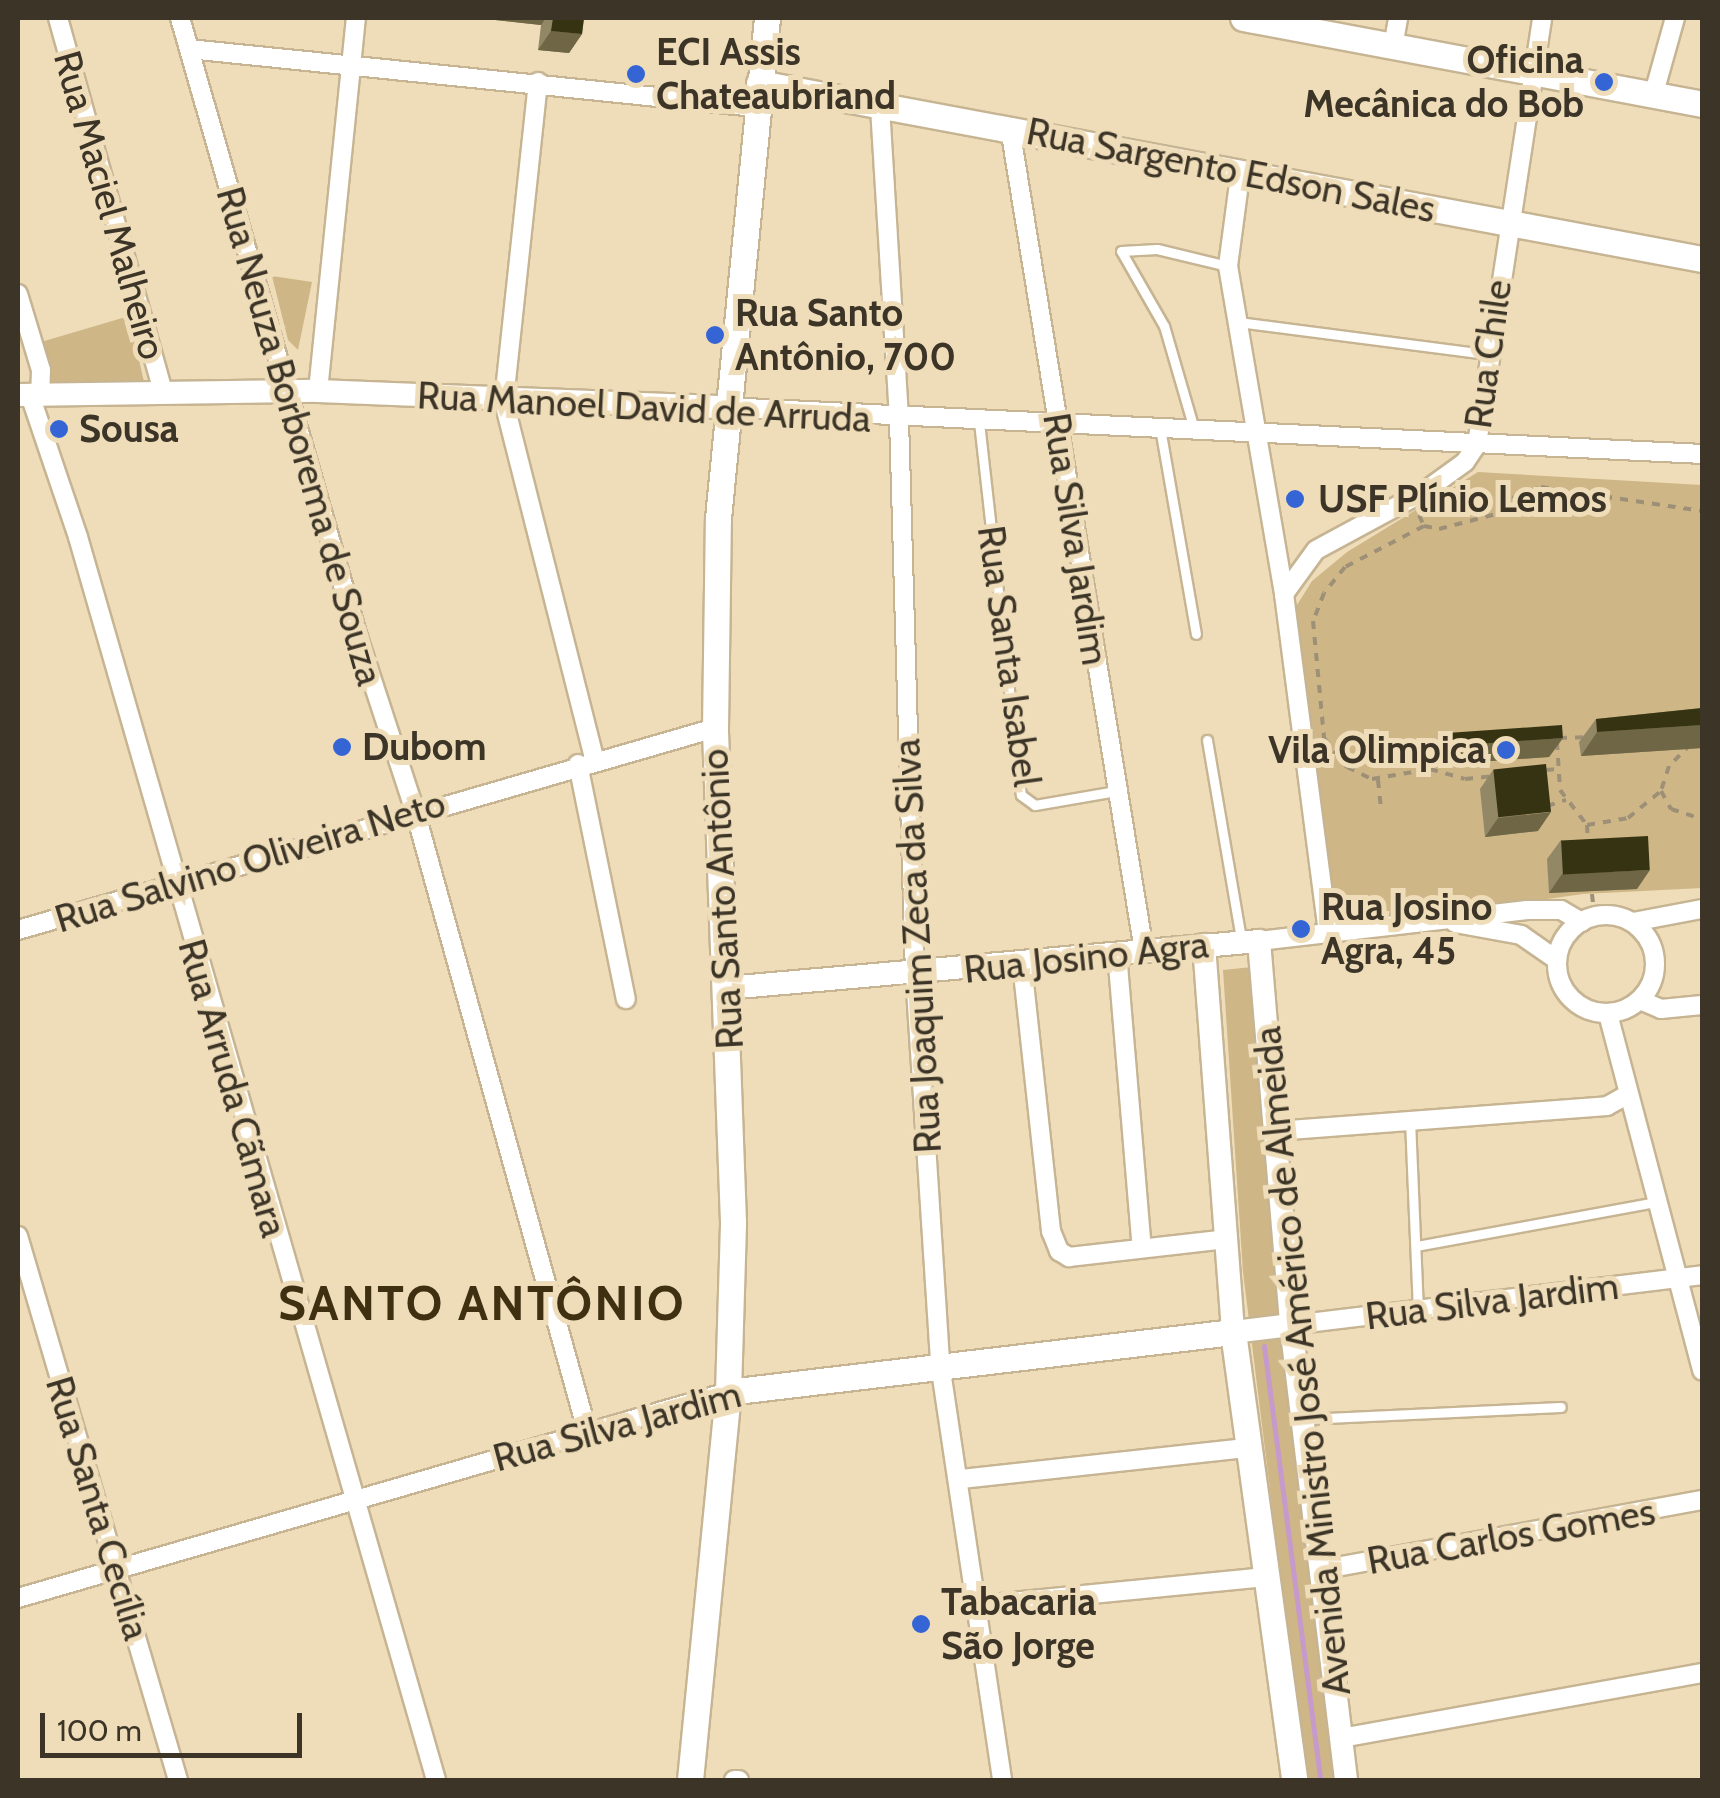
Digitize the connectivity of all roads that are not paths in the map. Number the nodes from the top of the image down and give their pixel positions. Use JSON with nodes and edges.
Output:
{"nodes":[{"id":1,"x":58,"y":18,"type":"edge"},
{"id":2,"x":180,"y":18,"type":"edge"},
{"id":3,"x":356,"y":18,"type":"edge"},
{"id":4,"x":766,"y":18,"type":"edge"},
{"id":5,"x":1243,"y":18,"type":"edge"},
{"id":6,"x":1398,"y":18,"type":"edge"},
{"id":7,"x":1542,"y":18,"type":"edge"},
{"id":8,"x":1675,"y":18,"type":"edge"},
{"id":9,"x":1393,"y":47,"type":"junction"},
{"id":10,"x":188,"y":49,"type":"junction"},
{"id":11,"x":351,"y":62,"type":"junction"},
{"id":12,"x":1533,"y":70,"type":"junction"},
{"id":13,"x":538,"y":82,"type":"junction"},
{"id":14,"x":1654,"y":94,"type":"junction"},
{"id":15,"x":756,"y":95,"type":"junction"},
{"id":16,"x":1702,"y":104,"type":"edge"},
{"id":17,"x":880,"y":106,"type":"junction"},
{"id":18,"x":1010,"y":128,"type":"junction"},
{"id":19,"x":1240,"y":176,"type":"junction"},
{"id":20,"x":1507,"y":222,"type":"junction"},
{"id":21,"x":1702,"y":259,"type":"edge"},
{"id":22,"x":1228,"y":266,"type":"junction"},
{"id":23,"x":18,"y":294,"type":"edge"},
{"id":24,"x":1239,"y":322,"type":"junction"},
{"id":25,"x":1486,"y":354,"type":"junction"},
{"id":26,"x":318,"y":391,"type":"junction"},
{"id":27,"x":163,"y":392,"type":"junction"},
{"id":28,"x":286,"y":392,"type":"junction"},
{"id":29,"x":29,"y":395,"type":"edge"},
{"id":30,"x":504,"y":402,"type":"junction"},
{"id":31,"x":724,"y":408,"type":"junction"},
{"id":32,"x":899,"y":419,"type":"junction"},
{"id":33,"x":979,"y":422,"type":"junction"},
{"id":34,"x":1058,"y":422,"type":"junction"},
{"id":35,"x":1160,"y":428,"type":"junction"},
{"id":36,"x":1194,"y":430,"type":"junction"},
{"id":37,"x":1258,"y":434,"type":"junction"},
{"id":38,"x":1477,"y":444,"type":"junction"},
{"id":39,"x":1702,"y":454,"type":"edge"},
{"id":40,"x":1284,"y":594,"type":"junction"},
{"id":41,"x":1196,"y":634,"type":"dead end"},
{"id":42,"x":715,"y":728,"type":"junction"},
{"id":43,"x":1206,"y":740,"type":"dead end"},
{"id":44,"x":586,"y":761,"type":"junction"},
{"id":45,"x":1116,"y":791,"type":"junction"},
{"id":46,"x":415,"y":811,"type":"junction"},
{"id":47,"x":174,"y":887,"type":"junction"},
{"id":48,"x":1702,"y":909,"type":"edge"},
{"id":49,"x":1588,"y":919,"type":"junction"},
{"id":50,"x":1444,"y":922,"type":"junction"},
{"id":51,"x":1633,"y":922,"type":"junction"},
{"id":52,"x":18,"y":930,"type":"edge"},
{"id":53,"x":1328,"y":933,"type":"junction"},
{"id":54,"x":1250,"y":942,"type":"junction"},
{"id":55,"x":1204,"y":945,"type":"junction"},
{"id":56,"x":1144,"y":950,"type":"junction"},
{"id":57,"x":1118,"y":953,"type":"junction"},
{"id":58,"x":1557,"y":960,"type":"junction"},
{"id":59,"x":1022,"y":964,"type":"junction"},
{"id":60,"x":915,"y":974,"type":"junction"},
{"id":61,"x":726,"y":988,"type":"junction"},
{"id":62,"x":626,"y":999,"type":"dead end"},
{"id":63,"x":1640,"y":1000,"type":"junction"},
{"id":64,"x":1702,"y":1004,"type":"edge"},
{"id":65,"x":1608,"y":1014,"type":"junction"},
{"id":66,"x":1627,"y":1096,"type":"junction"},
{"id":67,"x":1410,"y":1117,"type":"junction"},
{"id":68,"x":1276,"y":1132,"type":"junction"},
{"id":69,"x":1656,"y":1202,"type":"junction"},
{"id":70,"x":18,"y":1236,"type":"edge"},
{"id":71,"x":1226,"y":1239,"type":"junction"},
{"id":72,"x":1416,"y":1246,"type":"junction"},
{"id":73,"x":1142,"y":1248,"type":"junction"},
{"id":74,"x":1702,"y":1275,"type":"edge"},
{"id":75,"x":1677,"y":1278,"type":"junction"},
{"id":76,"x":1418,"y":1310,"type":"junction"},
{"id":77,"x":1286,"y":1325,"type":"junction"},
{"id":78,"x":1237,"y":1331,"type":"junction"},
{"id":79,"x":940,"y":1364,"type":"junction"},
{"id":80,"x":1702,"y":1371,"type":"edge"},
{"id":81,"x":728,"y":1392,"type":"junction"},
{"id":82,"x":1561,"y":1407,"type":"dead end"},
{"id":83,"x":1303,"y":1420,"type":"junction"},
{"id":84,"x":587,"y":1431,"type":"junction"},
{"id":85,"x":1248,"y":1448,"type":"junction"},
{"id":86,"x":961,"y":1479,"type":"junction"},
{"id":87,"x":1702,"y":1500,"type":"edge"},
{"id":88,"x":356,"y":1502,"type":"junction"},
{"id":89,"x":117,"y":1568,"type":"junction"},
{"id":90,"x":1320,"y":1570,"type":"junction"},
{"id":91,"x":1265,"y":1577,"type":"junction"},
{"id":92,"x":18,"y":1598,"type":"edge"},
{"id":93,"x":980,"y":1605,"type":"junction"},
{"id":94,"x":1702,"y":1673,"type":"edge"},
{"id":95,"x":1341,"y":1738,"type":"junction"},
{"id":96,"x":178,"y":1780,"type":"edge"},
{"id":97,"x":436,"y":1780,"type":"edge"},
{"id":98,"x":690,"y":1780,"type":"edge"},
{"id":99,"x":1002,"y":1780,"type":"edge"},
{"id":100,"x":1294,"y":1780,"type":"edge"},
{"id":101,"x":1346,"y":1780,"type":"edge"}],
"edges":[{"from":1,"to":27,"type":"street","name":"Rua Maciel Malheiro"},
{"from":2,"to":10,"type":"street","name":"Rua Neuza Borborema de Souza"},
{"from":3,"to":11,"type":"street"},
{"from":4,"to":15,"type":"main road","name":"Rua Santo Antônio"},
{"from":5,"to":9,"type":"main road"},
{"from":6,"to":9,"type":"street"},
{"from":7,"to":12,"type":"street","name":"Rua Chile"},
{"from":8,"to":14,"type":"street"},
{"from":9,"to":12,"type":"main road"},
{"from":10,"to":11,"type":"street","name":"Rua Sargento Edson Sales"},
{"from":10,"to":28,"type":"street","name":"Rua Neuza Borborema de Souza"},
{"from":11,"to":13,"type":"street","name":"Rua Sargento Edson Sales"},
{"from":11,"to":26,"type":"street"},
{"from":12,"to":14,"type":"main road"},
{"from":12,"to":20,"type":"street","name":"Rua Chile"},
{"from":13,"to":15,"type":"street","name":"Rua Sargento Edson Sales"},
{"from":13,"to":30,"type":"street"},
{"from":14,"to":16,"type":"main road"},
{"from":15,"to":17,"type":"main road","name":"Rua Sargento Edson Sales"},
{"from":15,"to":31,"type":"main road","name":"Rua Santo Antônio"},
{"from":17,"to":18,"type":"main road","name":"Rua Sargento Edson Sales"},
{"from":17,"to":32,"type":"street","name":"Rua Joaquim Zeca da Silva"},
{"from":18,"to":19,"type":"main road","name":"Rua Sargento Edson Sales"},
{"from":18,"to":34,"type":"street","name":"Rua Silva Jardim"},
{"from":19,"to":20,"type":"main road","name":"Rua Sargento Edson Sales"},
{"from":19,"to":22,"type":"street"},
{"from":20,"to":21,"type":"main road","name":"Rua Sargento Edson Sales"},
{"from":20,"to":25,"type":"street","name":"Rua Chile"},
{"from":22,"to":24,"type":"street"},
{"from":22,"to":36,"type":"lane"},
{"from":23,"to":29,"type":"street","name":"Rua Arruda Cãmara"},
{"from":24,"to":25,"type":"lane"},
{"from":24,"to":37,"type":"street"},
{"from":25,"to":38,"type":"street","name":"Rua Chile"},
{"from":26,"to":28,"type":"street","name":"Rua Manoel David de Arruda"},
{"from":26,"to":30,"type":"street","name":"Rua Manoel David de Arruda"},
{"from":27,"to":28,"type":"street","name":"Rua Manoel David de Arruda"},
{"from":27,"to":29,"type":"street","name":"Rua Manoel David de Arruda"},
{"from":28,"to":46,"type":"street","name":"Rua Neuza Borborema de Souza"},
{"from":29,"to":47,"type":"street","name":"Rua Arruda Cãmara"},
{"from":30,"to":31,"type":"street","name":"Rua Manoel David de Arruda"},
{"from":30,"to":44,"type":"street"},
{"from":31,"to":32,"type":"street","name":"Rua Manoel David de Arruda"},
{"from":31,"to":42,"type":"main road","name":"Rua Santo Antônio"},
{"from":32,"to":33,"type":"street","name":"Rua Manoel David de Arruda"},
{"from":32,"to":60,"type":"street","name":"Rua Joaquim Zeca da Silva"},
{"from":33,"to":34,"type":"street","name":"Rua Manoel David de Arruda"},
{"from":33,"to":45,"type":"lane","name":"Rua Santa Isabel"},
{"from":34,"to":35,"type":"street","name":"Rua Manoel David de Arruda"},
{"from":34,"to":45,"type":"street","name":"Rua Silva Jardim"},
{"from":35,"to":36,"type":"street","name":"Rua Manoel David de Arruda"},
{"from":35,"to":41,"type":"lane"},
{"from":36,"to":37,"type":"street","name":"Rua Manoel David de Arruda"},
{"from":37,"to":38,"type":"street","name":"Rua Manoel David de Arruda"},
{"from":37,"to":40,"type":"street"},
{"from":38,"to":39,"type":"street","name":"Rua Manoel David de Arruda"},
{"from":38,"to":40,"type":"street","name":"Rua Chile"},
{"from":40,"to":53,"type":"street"},
{"from":42,"to":44,"type":"street","name":"Rua Salvino Oliveira Neto"},
{"from":42,"to":61,"type":"main road","name":"Rua Santo Antônio"},
{"from":43,"to":54,"type":"lane"},
{"from":44,"to":46,"type":"street","name":"Rua Salvino Oliveira Neto"},
{"from":44,"to":62,"type":"street"},
{"from":45,"to":56,"type":"street","name":"Rua Silva Jardim"},
{"from":46,"to":47,"type":"street","name":"Rua Salvino Oliveira Neto"},
{"from":46,"to":84,"type":"street","name":"Rua Neuza Borborema de Souza"},
{"from":47,"to":52,"type":"street","name":"Rua Salvino Oliveira Neto"},
{"from":47,"to":88,"type":"street","name":"Rua Arruda Cãmara"},
{"from":48,"to":51,"type":"street"},
{"from":49,"to":50,"type":"street","name":"Rua Josino Agra"},
{"from":49,"to":51,"type":"street"},
{"from":49,"to":58,"type":"street"},
{"from":50,"to":53,"type":"street","name":"Rua Josino Agra"},
{"from":50,"to":58,"type":"street","name":"Rua Josino Agra"},
{"from":51,"to":63,"type":"street"},
{"from":53,"to":54,"type":"street","name":"Rua Josino Agra"},
{"from":54,"to":55,"type":"street","name":"Rua Josino Agra"},
{"from":54,"to":68,"type":"street","name":"Avenida Ministro José Américo de Almeida"},
{"from":55,"to":56,"type":"street","name":"Rua Josino Agra"},
{"from":55,"to":71,"type":"street","name":"Avenida Ministro José Américo de Almeida"},
{"from":56,"to":57,"type":"street","name":"Rua Josino Agra"},
{"from":57,"to":59,"type":"street","name":"Rua Josino Agra"},
{"from":57,"to":73,"type":"street"},
{"from":58,"to":65,"type":"street"},
{"from":59,"to":60,"type":"street","name":"Rua Josino Agra"},
{"from":59,"to":73,"type":"street"},
{"from":60,"to":61,"type":"street","name":"Rua Josino Agra"},
{"from":60,"to":79,"type":"street","name":"Rua Joaquim Zeca da Silva"},
{"from":61,"to":81,"type":"main road","name":"Rua Santo Antônio"},
{"from":63,"to":64,"type":"street"},
{"from":63,"to":65,"type":"street"},
{"from":65,"to":66,"type":"street"},
{"from":66,"to":67,"type":"street"},
{"from":66,"to":69,"type":"street"},
{"from":67,"to":68,"type":"street"},
{"from":67,"to":72,"type":"lane"},
{"from":68,"to":77,"type":"street","name":"Avenida Ministro José Américo de Almeida"},
{"from":69,"to":72,"type":"lane"},
{"from":69,"to":75,"type":"street"},
{"from":70,"to":89,"type":"street","name":"Rua Santa Cecília"},
{"from":71,"to":73,"type":"street"},
{"from":71,"to":78,"type":"street","name":"Avenida Ministro José Américo de Almeida"},
{"from":72,"to":76,"type":"lane"},
{"from":74,"to":75,"type":"street","name":"Rua Silva Jardim"},
{"from":75,"to":76,"type":"street","name":"Rua Silva Jardim"},
{"from":75,"to":80,"type":"street"},
{"from":76,"to":77,"type":"street","name":"Rua Silva Jardim"},
{"from":77,"to":78,"type":"street"},
{"from":77,"to":83,"type":"street","name":"Avenida Ministro José Américo de Almeida"},
{"from":78,"to":79,"type":"main road","name":"Rua Silva Jardim"},
{"from":78,"to":85,"type":"main road","name":"Avenida Ministro José Américo de Almeida"},
{"from":79,"to":81,"type":"main road","name":"Rua Silva Jardim"},
{"from":79,"to":86,"type":"street","name":"Rua Joaquim Zeca da Silva"},
{"from":81,"to":84,"type":"street","name":"Rua Silva Jardim"},
{"from":81,"to":98,"type":"main road","name":"Rua Santo Antônio"},
{"from":82,"to":83,"type":"lane"},
{"from":83,"to":90,"type":"street","name":"Avenida Ministro José Américo de Almeida"},
{"from":84,"to":88,"type":"street","name":"Rua Silva Jardim"},
{"from":85,"to":86,"type":"street"},
{"from":85,"to":91,"type":"main road","name":"Avenida Ministro José Américo de Almeida"},
{"from":86,"to":93,"type":"street","name":"Rua Joaquim Zeca da Silva"},
{"from":87,"to":90,"type":"street","name":"Rua Carlos Gomes"},
{"from":88,"to":89,"type":"street","name":"Rua Silva Jardim"},
{"from":88,"to":97,"type":"street","name":"Rua Arruda Cãmara"},
{"from":89,"to":92,"type":"street","name":"Rua Silva Jardim"},
{"from":89,"to":96,"type":"street","name":"Rua Santa Cecília"},
{"from":90,"to":95,"type":"street","name":"Avenida Ministro José Américo de Almeida"},
{"from":91,"to":93,"type":"street"},
{"from":91,"to":100,"type":"main road","name":"Avenida Ministro José Américo de Almeida"},
{"from":93,"to":99,"type":"street","name":"Rua Joaquim Zeca da Silva"},
{"from":94,"to":95,"type":"street"},
{"from":95,"to":101,"type":"street","name":"Avenida Ministro José Américo de Almeida"}]}
